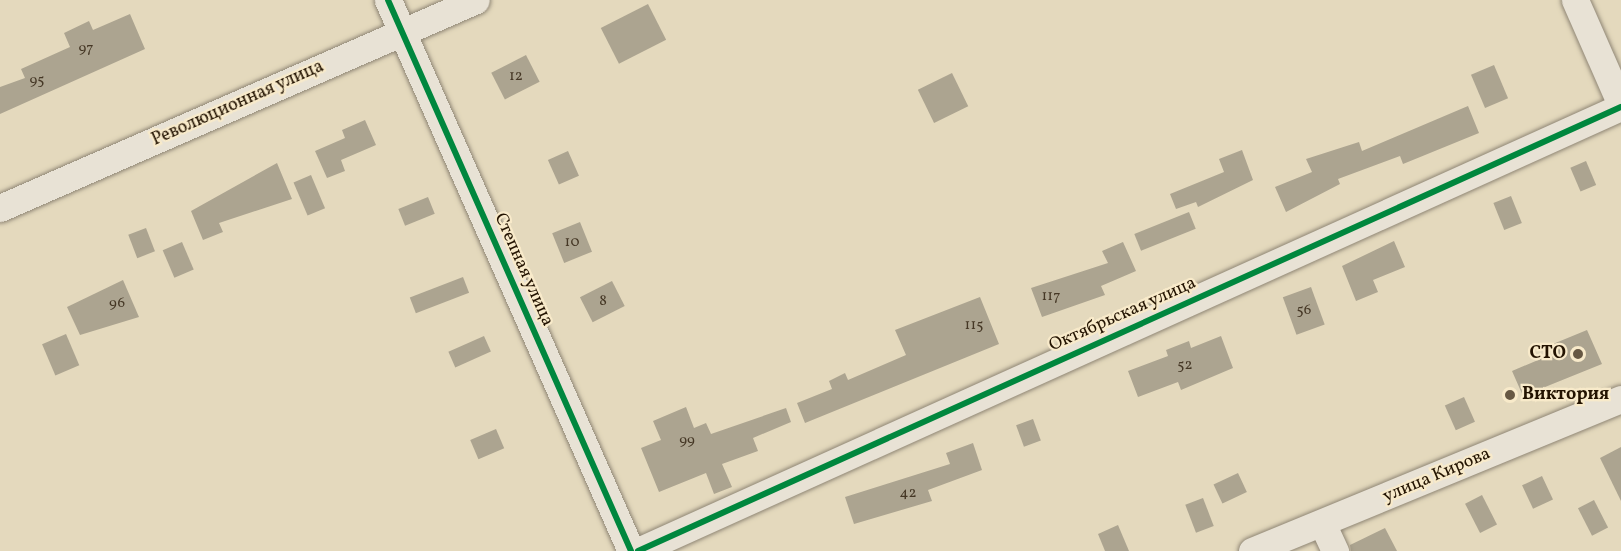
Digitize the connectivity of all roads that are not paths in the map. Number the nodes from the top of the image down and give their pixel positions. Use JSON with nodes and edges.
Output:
{"nodes":[{"id":1,"x":388,"y":0,"type":"edge"},
{"id":2,"x":476,"y":0,"type":"edge"},
{"id":3,"x":1575,"y":0,"type":"edge"},
{"id":4,"x":402,"y":32,"type":"junction"},
{"id":5,"x":1621,"y":106,"type":"edge"},
{"id":6,"x":0,"y":208,"type":"edge"},
{"id":7,"x":1621,"y":399,"type":"edge"},
{"id":8,"x":1322,"y":523,"type":"junction"},
{"id":9,"x":631,"y":551,"type":"edge"},
{"id":10,"x":638,"y":551,"type":"edge"},
{"id":11,"x":1252,"y":551,"type":"edge"},
{"id":12,"x":1335,"y":551,"type":"edge"}],
"edges":[{"from":1,"to":4,"type":"street","name":"Степная улица"},
{"from":2,"to":4,"type":"street","name":"Революционная улица"},
{"from":3,"to":5,"type":"street"},
{"from":4,"to":6,"type":"street","name":"Революционная улица"},
{"from":4,"to":9,"type":"street","name":"Степная улица"},
{"from":5,"to":10,"type":"street","name":"Октябрьская улица"},
{"from":7,"to":8,"type":"street","name":"улица Кирова"},
{"from":8,"to":11,"type":"street","name":"улица Кирова"},
{"from":8,"to":12,"type":"street"}]}
